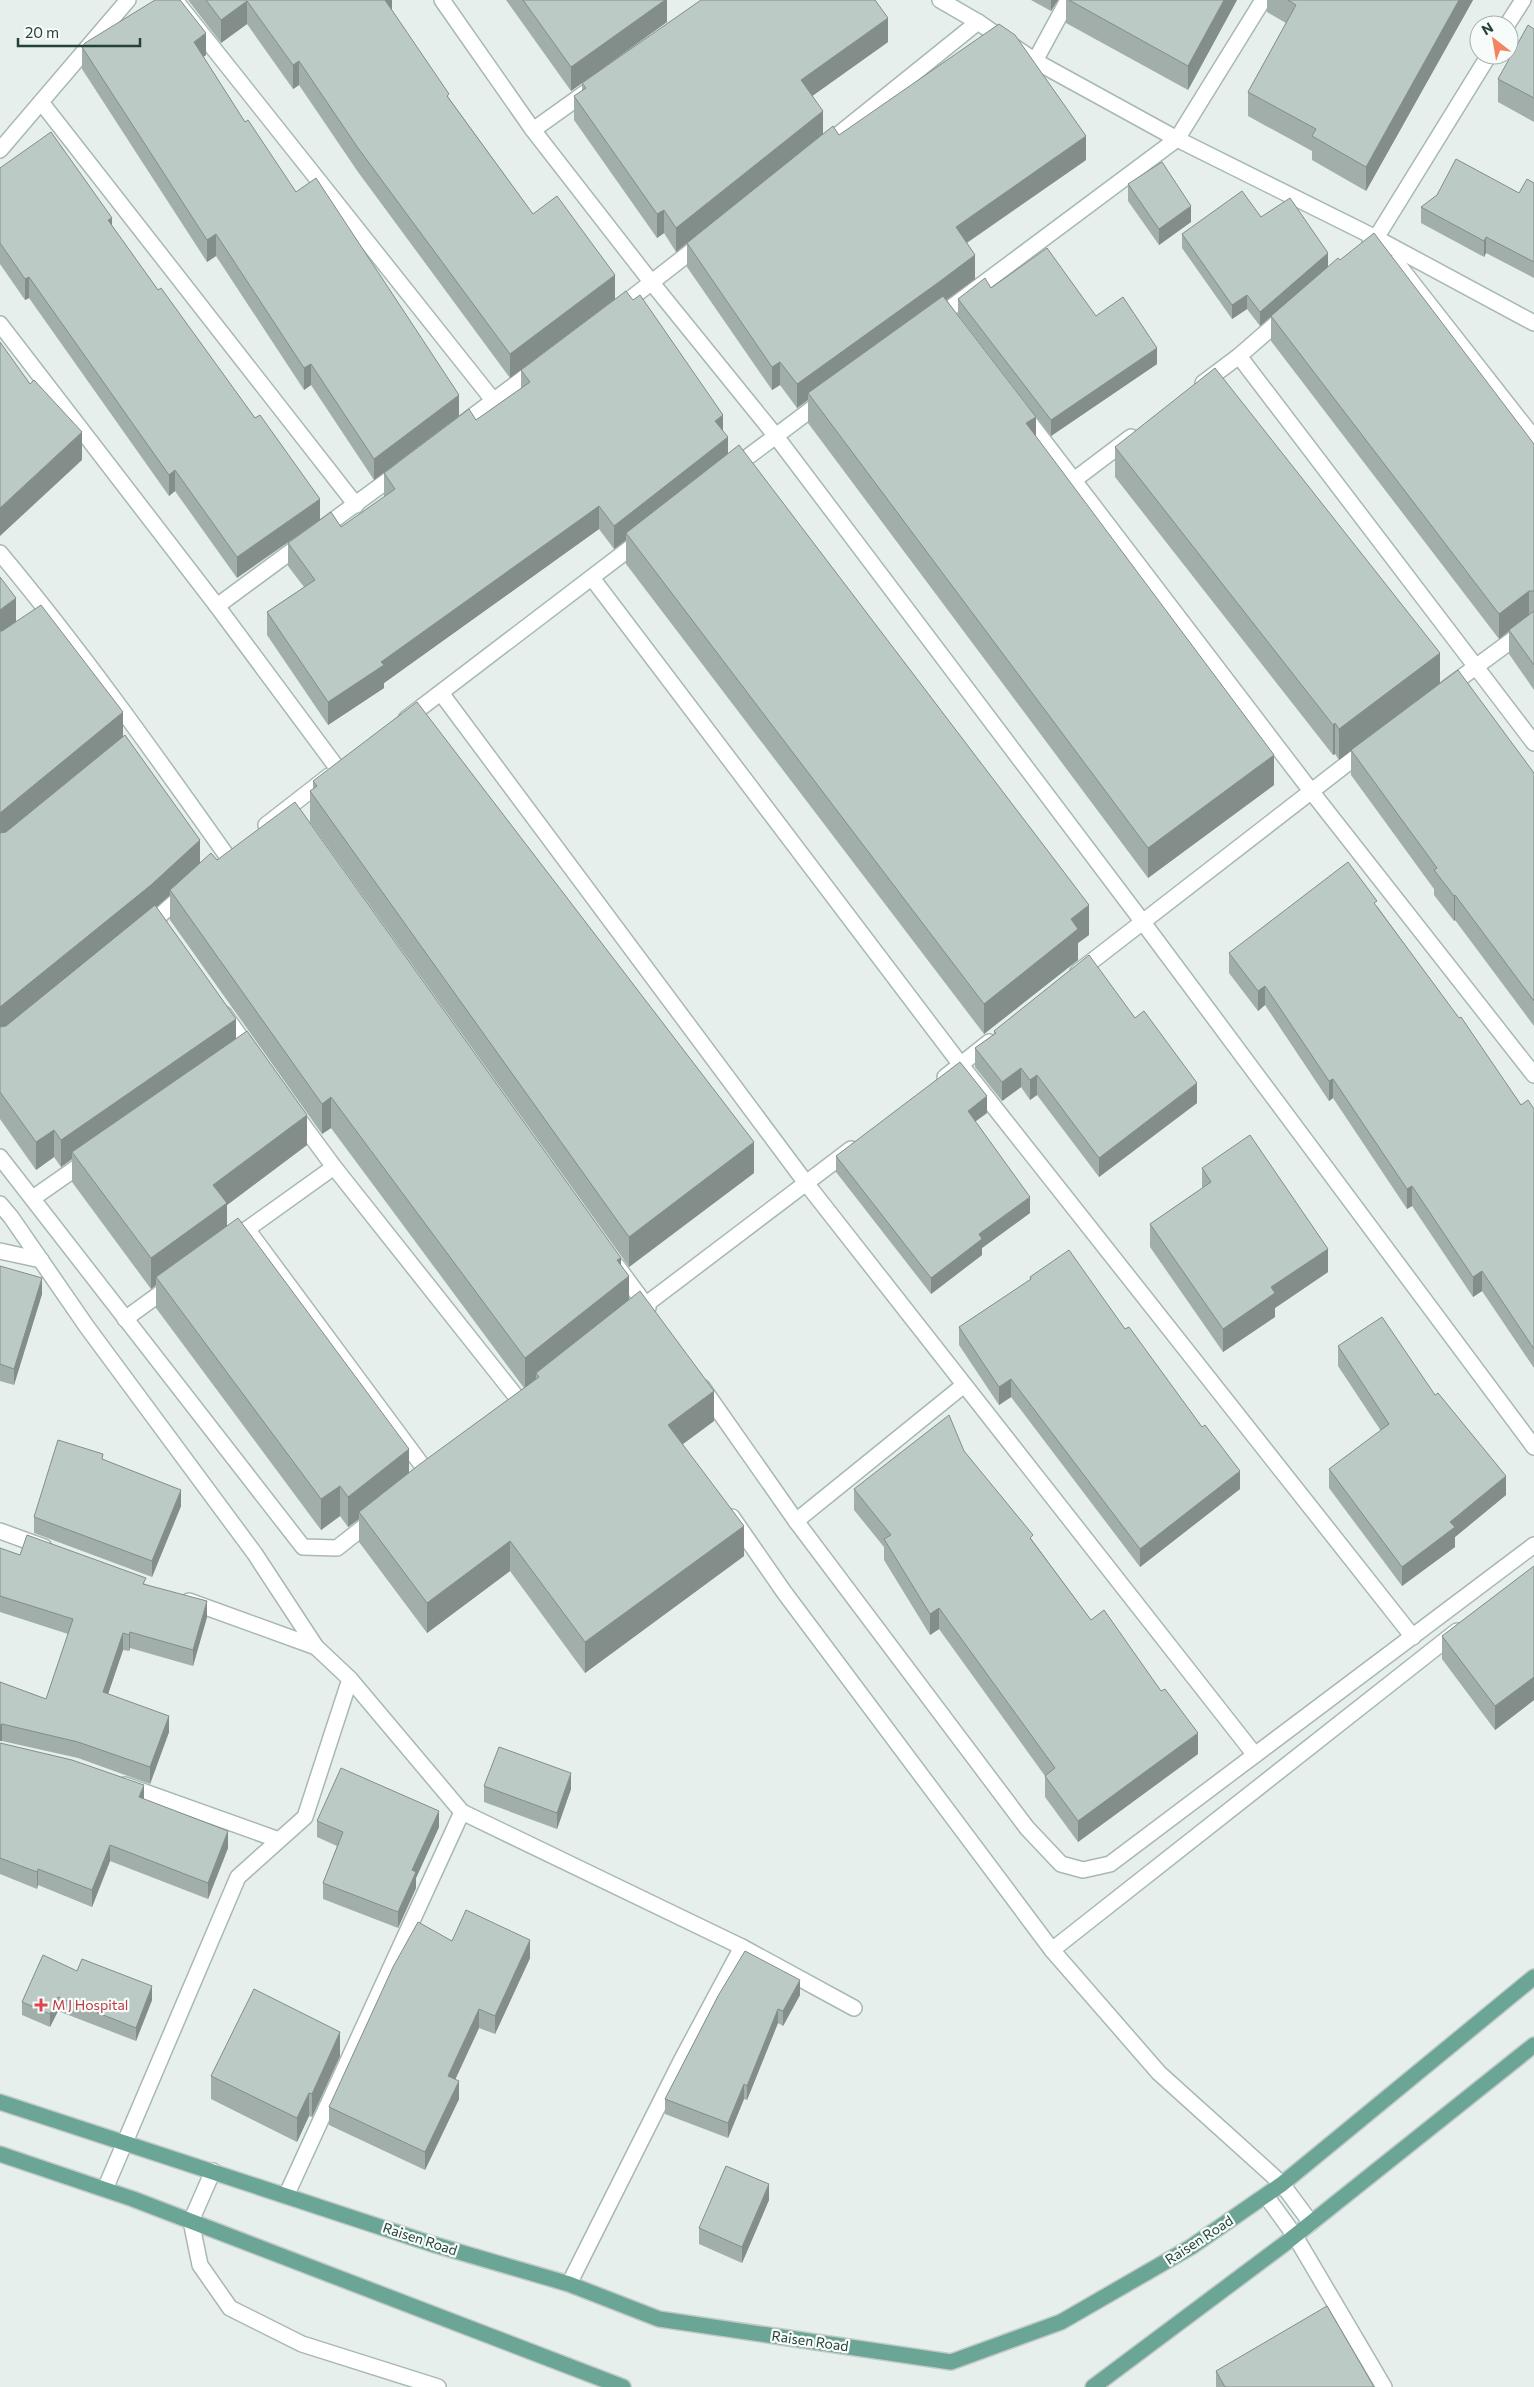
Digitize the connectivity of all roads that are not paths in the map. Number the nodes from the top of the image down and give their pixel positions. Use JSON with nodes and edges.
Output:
{"nodes":[{"id":1,"x":128,"y":0,"type":"edge"},
{"id":2,"x":175,"y":0,"type":"edge"},
{"id":3,"x":442,"y":0,"type":"edge"},
{"id":4,"x":940,"y":0,"type":"edge"},
{"id":5,"x":1068,"y":0,"type":"edge"},
{"id":6,"x":1263,"y":0,"type":"edge"},
{"id":7,"x":1523,"y":0,"type":"edge"},
{"id":8,"x":1513,"y":15,"type":"edge"},
{"id":9,"x":978,"y":22,"type":"junction"},
{"id":10,"x":1035,"y":60,"type":"junction"},
{"id":11,"x":1483,"y":65,"type":"edge"},
{"id":12,"x":605,"y":79,"type":"edge"},
{"id":13,"x":41,"y":102,"type":"junction"},
{"id":14,"x":533,"y":130,"type":"junction"},
{"id":15,"x":1177,"y":139,"type":"junction"},
{"id":16,"x":0,"y":150,"type":"edge"},
{"id":17,"x":815,"y":152,"type":"edge"},
{"id":18,"x":714,"y":233,"type":"edge"},
{"id":19,"x":1376,"y":238,"type":"junction"},
{"id":20,"x":1362,"y":250,"type":"edge"},
{"id":21,"x":652,"y":283,"type":"junction"},
{"id":22,"x":1297,"y":306,"type":"edge"},
{"id":23,"x":945,"y":313,"type":"junction"},
{"id":24,"x":604,"y":318,"type":"edge"},
{"id":25,"x":1534,"y":323,"type":"edge"},
{"id":26,"x":0,"y":324,"type":"edge"},
{"id":27,"x":928,"y":324,"type":"edge"},
{"id":28,"x":956,"y":328,"type":"edge"},
{"id":29,"x":1239,"y":356,"type":"junction"},
{"id":30,"x":548,"y":359,"type":"edge"},
{"id":31,"x":840,"y":388,"type":"edge"},
{"id":32,"x":1192,"y":391,"type":"edge"},
{"id":33,"x":493,"y":400,"type":"junction"},
{"id":34,"x":1015,"y":404,"type":"edge"},
{"id":35,"x":1145,"y":427,"type":"edge"},
{"id":36,"x":447,"y":435,"type":"edge"},
{"id":37,"x":775,"y":435,"type":"junction"},
{"id":38,"x":1534,"y":438,"type":"edge"},
{"id":39,"x":409,"y":464,"type":"edge"},
{"id":40,"x":722,"y":477,"type":"edge"},
{"id":41,"x":1074,"y":480,"type":"junction"},
{"id":42,"x":356,"y":505,"type":"junction"},
{"id":43,"x":653,"y":530,"type":"edge"},
{"id":44,"x":0,"y":552,"type":"edge"},
{"id":45,"x":592,"y":578,"type":"junction"},
{"id":46,"x":217,"y":606,"type":"junction"},
{"id":47,"x":49,"y":611,"type":"junction"},
{"id":48,"x":35,"y":622,"type":"edge"},
{"id":49,"x":1534,"y":624,"type":"edge"},
{"id":50,"x":1475,"y":667,"type":"junction"},
{"id":51,"x":441,"y":693,"type":"junction"},
{"id":52,"x":1436,"y":696,"type":"edge"},
{"id":53,"x":393,"y":728,"type":"edge"},
{"id":54,"x":142,"y":736,"type":"junction"},
{"id":55,"x":1381,"y":738,"type":"edge"},
{"id":56,"x":1534,"y":743,"type":"edge"},
{"id":57,"x":127,"y":748,"type":"edge"},
{"id":58,"x":354,"y":758,"type":"edge"},
{"id":59,"x":338,"y":769,"type":"junction"},
{"id":60,"x":1311,"y":791,"type":"junction"},
{"id":61,"x":288,"y":807,"type":"junction"},
{"id":62,"x":300,"y":823,"type":"edge"},
{"id":63,"x":258,"y":831,"type":"edge"},
{"id":64,"x":242,"y":844,"type":"edge"},
{"id":65,"x":227,"y":856,"type":"junction"},
{"id":66,"x":213,"y":868,"type":"edge"},
{"id":67,"x":192,"y":887,"type":"edge"},
{"id":68,"x":1142,"y":921,"type":"junction"},
{"id":69,"x":135,"y":937,"type":"edge"},
{"id":70,"x":1066,"y":981,"type":"edge"},
{"id":71,"x":215,"y":1000,"type":"edge"},
{"id":72,"x":998,"y":1035,"type":"edge"},
{"id":73,"x":249,"y":1050,"type":"junction"},
{"id":74,"x":233,"y":1060,"type":"edge"},
{"id":75,"x":261,"y":1065,"type":"edge"},
{"id":76,"x":960,"y":1065,"type":"junction"},
{"id":77,"x":1534,"y":1075,"type":"edge"},
{"id":78,"x":930,"y":1089,"type":"edge"},
{"id":79,"x":289,"y":1104,"type":"edge"},
{"id":80,"x":860,"y":1142,"type":"edge"},
{"id":81,"x":105,"y":1149,"type":"edge"},
{"id":82,"x":0,"y":1157,"type":"edge"},
{"id":83,"x":334,"y":1167,"type":"junction"},
{"id":84,"x":806,"y":1183,"type":"junction"},
{"id":85,"x":33,"y":1198,"type":"junction"},
{"id":86,"x":0,"y":1204,"type":"edge"},
{"id":87,"x":247,"y":1229,"type":"junction"},
{"id":88,"x":224,"y":1246,"type":"edge"},
{"id":89,"x":0,"y":1251,"type":"edge"},
{"id":90,"x":611,"y":1257,"type":"edge"},
{"id":91,"x":41,"y":1260,"type":"junction"},
{"id":92,"x":186,"y":1274,"type":"edge"},
{"id":93,"x":645,"y":1305,"type":"junction"},
{"id":94,"x":125,"y":1319,"type":"junction"},
{"id":95,"x":656,"y":1321,"type":"edge"},
{"id":96,"x":622,"y":1323,"type":"edge"},
{"id":97,"x":696,"y":1377,"type":"edge"},
{"id":98,"x":964,"y":1385,"type":"junction"},
{"id":99,"x":537,"y":1391,"type":"edge"},
{"id":100,"x":522,"y":1404,"type":"junction"},
{"id":101,"x":506,"y":1416,"type":"edge"},
{"id":102,"x":1534,"y":1447,"type":"edge"},
{"id":103,"x":415,"y":1488,"type":"edge"},
{"id":104,"x":727,"y":1509,"type":"edge"},
{"id":105,"x":384,"y":1512,"type":"edge"},
{"id":106,"x":796,"y":1521,"type":"junction"},
{"id":107,"x":0,"y":1531,"type":"edge"},
{"id":108,"x":1534,"y":1545,"type":"edge"},
{"id":109,"x":56,"y":1551,"type":"edge"},
{"id":110,"x":176,"y":1596,"type":"edge"},
{"id":111,"x":1472,"y":1619,"type":"edge"},
{"id":112,"x":1413,"y":1637,"type":"junction"},
{"id":113,"x":316,"y":1647,"type":"junction"},
{"id":114,"x":350,"y":1679,"type":"junction"},
{"id":115,"x":1255,"y":1756,"type":"junction"},
{"id":116,"x":112,"y":1781,"type":"edge"},
{"id":117,"x":462,"y":1812,"type":"junction"},
{"id":118,"x":279,"y":1840,"type":"junction"},
{"id":119,"x":742,"y":1947,"type":"junction"},
{"id":120,"x":1052,"y":1950,"type":"junction"},
{"id":121,"x":1534,"y":1977,"type":"edge"},
{"id":122,"x":854,"y":2008,"type":"dead end"},
{"id":123,"x":1534,"y":2045,"type":"edge"},
{"id":124,"x":0,"y":2102,"type":"edge"},
{"id":125,"x":124,"y":2142,"type":"junction"},
{"id":126,"x":0,"y":2154,"type":"edge"},
{"id":127,"x":213,"y":2172,"type":"junction"},
{"id":128,"x":1282,"y":2184,"type":"junction"},
{"id":129,"x":105,"y":2189,"type":"junction"},
{"id":130,"x":286,"y":2196,"type":"junction"},
{"id":131,"x":1266,"y":2196,"type":"junction"},
{"id":132,"x":191,"y":2221,"type":"junction"},
{"id":133,"x":1311,"y":2223,"type":"junction"},
{"id":134,"x":1295,"y":2236,"type":"junction"},
{"id":135,"x":569,"y":2284,"type":"junction"},
{"id":136,"x":438,"y":2387,"type":"edge"},
{"id":137,"x":622,"y":2387,"type":"edge"},
{"id":138,"x":1093,"y":2387,"type":"edge"},
{"id":139,"x":1384,"y":2387,"type":"edge"}],
"edges":[{"from":1,"to":13,"type":"street"},
{"from":2,"to":33,"type":"street"},
{"from":3,"to":14,"type":"street"},
{"from":4,"to":9,"type":"street"},
{"from":5,"to":10,"type":"street"},
{"from":6,"to":15,"type":"street"},
{"from":7,"to":8,"type":"street"},
{"from":9,"to":10,"type":"street"},
{"from":9,"to":17,"type":"street"},
{"from":10,"to":15,"type":"street"},
{"from":11,"to":19,"type":"street"},
{"from":12,"to":14,"type":"street"},
{"from":13,"to":16,"type":"street"},
{"from":13,"to":42,"type":"street"},
{"from":14,"to":21,"type":"street"},
{"from":15,"to":19,"type":"street"},
{"from":15,"to":23,"type":"street"},
{"from":18,"to":21,"type":"street"},
{"from":19,"to":20,"type":"street"},
{"from":19,"to":25,"type":"street"},
{"from":19,"to":38,"type":"street"},
{"from":21,"to":24,"type":"street"},
{"from":21,"to":37,"type":"street"},
{"from":22,"to":29,"type":"street"},
{"from":23,"to":27,"type":"street"},
{"from":23,"to":28,"type":"street"},
{"from":26,"to":46,"type":"street"},
{"from":29,"to":32,"type":"street"},
{"from":29,"to":50,"type":"street"},
{"from":30,"to":33,"type":"street"},
{"from":31,"to":37,"type":"street"},
{"from":33,"to":36,"type":"street"},
{"from":34,"to":41,"type":"street"},
{"from":35,"to":41,"type":"street"},
{"from":37,"to":40,"type":"street"},
{"from":37,"to":68,"type":"street"},
{"from":39,"to":42,"type":"street"},
{"from":41,"to":60,"type":"street"},
{"from":42,"to":46,"type":"street"},
{"from":43,"to":45,"type":"street"},
{"from":44,"to":47,"type":"street"},
{"from":45,"to":51,"type":"street"},
{"from":45,"to":76,"type":"street"},
{"from":46,"to":59,"type":"street"},
{"from":47,"to":48,"type":"street"},
{"from":47,"to":54,"type":"street"},
{"from":49,"to":50,"type":"street"},
{"from":50,"to":52,"type":"street"},
{"from":50,"to":56,"type":"street"},
{"from":51,"to":53,"type":"street"},
{"from":51,"to":84,"type":"street"},
{"from":54,"to":57,"type":"street"},
{"from":54,"to":65,"type":"street"},
{"from":55,"to":60,"type":"street"},
{"from":58,"to":59,"type":"street"},
{"from":59,"to":61,"type":"street"},
{"from":60,"to":68,"type":"street"},
{"from":60,"to":77,"type":"street"},
{"from":61,"to":62,"type":"street"},
{"from":61,"to":63,"type":"street"},
{"from":64,"to":65,"type":"street"},
{"from":65,"to":66,"type":"street"},
{"from":67,"to":69,"type":"street"},
{"from":68,"to":70,"type":"street"},
{"from":68,"to":102,"type":"street"},
{"from":71,"to":73,"type":"street"},
{"from":72,"to":76,"type":"street"},
{"from":73,"to":74,"type":"street"},
{"from":73,"to":75,"type":"street"},
{"from":76,"to":78,"type":"street"},
{"from":76,"to":112,"type":"street"},
{"from":79,"to":83,"type":"street"},
{"from":80,"to":84,"type":"street"},
{"from":81,"to":85,"type":"street"},
{"from":82,"to":85,"type":"street"},
{"from":83,"to":87,"type":"street"},
{"from":83,"to":100,"type":"street"},
{"from":84,"to":93,"type":"street"},
{"from":84,"to":98,"type":"street"},
{"from":85,"to":94,"type":"street"},
{"from":86,"to":91,"type":"street"},
{"from":87,"to":88,"type":"street"},
{"from":87,"to":103,"type":"street"},
{"from":89,"to":91,"type":"street"},
{"from":90,"to":93,"type":"street"},
{"from":91,"to":113,"type":"street"},
{"from":92,"to":94,"type":"street"},
{"from":93,"to":95,"type":"street"},
{"from":93,"to":96,"type":"street"},
{"from":94,"to":105,"type":"street"},
{"from":97,"to":106,"type":"street"},
{"from":98,"to":106,"type":"street"},
{"from":98,"to":115,"type":"street"},
{"from":99,"to":100,"type":"street"},
{"from":100,"to":101,"type":"street"},
{"from":104,"to":120,"type":"street"},
{"from":106,"to":115,"type":"street"},
{"from":107,"to":109,"type":"street"},
{"from":108,"to":112,"type":"street"},
{"from":110,"to":113,"type":"street"},
{"from":111,"to":120,"type":"street"},
{"from":112,"to":115,"type":"street"},
{"from":113,"to":114,"type":"street"},
{"from":114,"to":117,"type":"street"},
{"from":114,"to":118,"type":"street"},
{"from":116,"to":118,"type":"street"},
{"from":117,"to":119,"type":"street"},
{"from":117,"to":130,"type":"street"},
{"from":118,"to":125,"type":"street"},
{"from":119,"to":122,"type":"street"},
{"from":119,"to":135,"type":"street"},
{"from":120,"to":128,"type":"street"},
{"from":121,"to":128,"type":"main road","name":"Raisen Road"},
{"from":123,"to":133,"type":"main road"},
{"from":124,"to":125,"type":"main road","name":"Raisen Road"},
{"from":125,"to":127,"type":"main road","name":"Raisen Road"},
{"from":125,"to":129,"type":"street"},
{"from":126,"to":129,"type":"main road"},
{"from":127,"to":130,"type":"main road","name":"Raisen Road"},
{"from":127,"to":132,"type":"street"},
{"from":128,"to":131,"type":"main road","name":"Raisen Road"},
{"from":128,"to":133,"type":"street"},
{"from":129,"to":132,"type":"main road"},
{"from":130,"to":135,"type":"main road","name":"Raisen Road"},
{"from":131,"to":134,"type":"street"},
{"from":131,"to":135,"type":"main road","name":"Raisen Road"},
{"from":132,"to":136,"type":"street"},
{"from":132,"to":137,"type":"main road"},
{"from":133,"to":134,"type":"main road"},
{"from":134,"to":138,"type":"main road"},
{"from":134,"to":139,"type":"street"}]}
